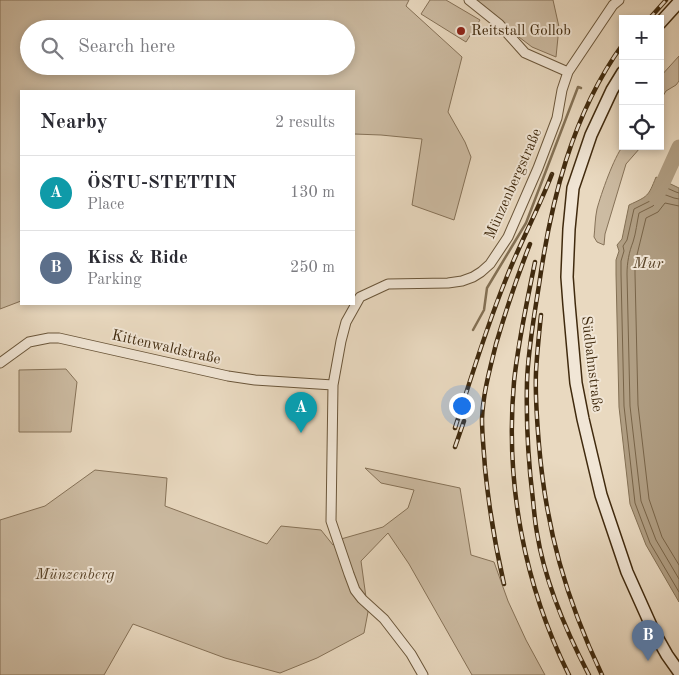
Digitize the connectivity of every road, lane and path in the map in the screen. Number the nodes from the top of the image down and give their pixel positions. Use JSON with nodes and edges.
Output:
{"nodes":[{"id":1,"x":470,"y":0,"type":"edge"},
{"id":2,"x":614,"y":2,"type":"edge"},
{"id":3,"x":679,"y":2,"type":"edge"},
{"id":4,"x":664,"y":19,"type":"edge"},
{"id":5,"x":568,"y":72,"type":"junction"},
{"id":6,"x":619,"y":79,"type":"edge"},
{"id":7,"x":0,"y":363,"type":"edge"},
{"id":8,"x":333,"y":385,"type":"junction"},
{"id":9,"x":679,"y":672,"type":"edge"},
{"id":10,"x":424,"y":675,"type":"edge"}],
"edges":[{"from":1,"to":5,"type":"street"},
{"from":2,"to":5,"type":"street","name":"Münzenbergstraße"},
{"from":3,"to":4,"type":"main road"},
{"from":5,"to":8,"type":"street","name":"Münzenbergstraße"},
{"from":6,"to":9,"type":"main road","name":"Südbahnstraße"},
{"from":7,"to":8,"type":"street","name":"Kittenwaldstraße"},
{"from":8,"to":10,"type":"street","name":"Münzenbergstraße"}]}
